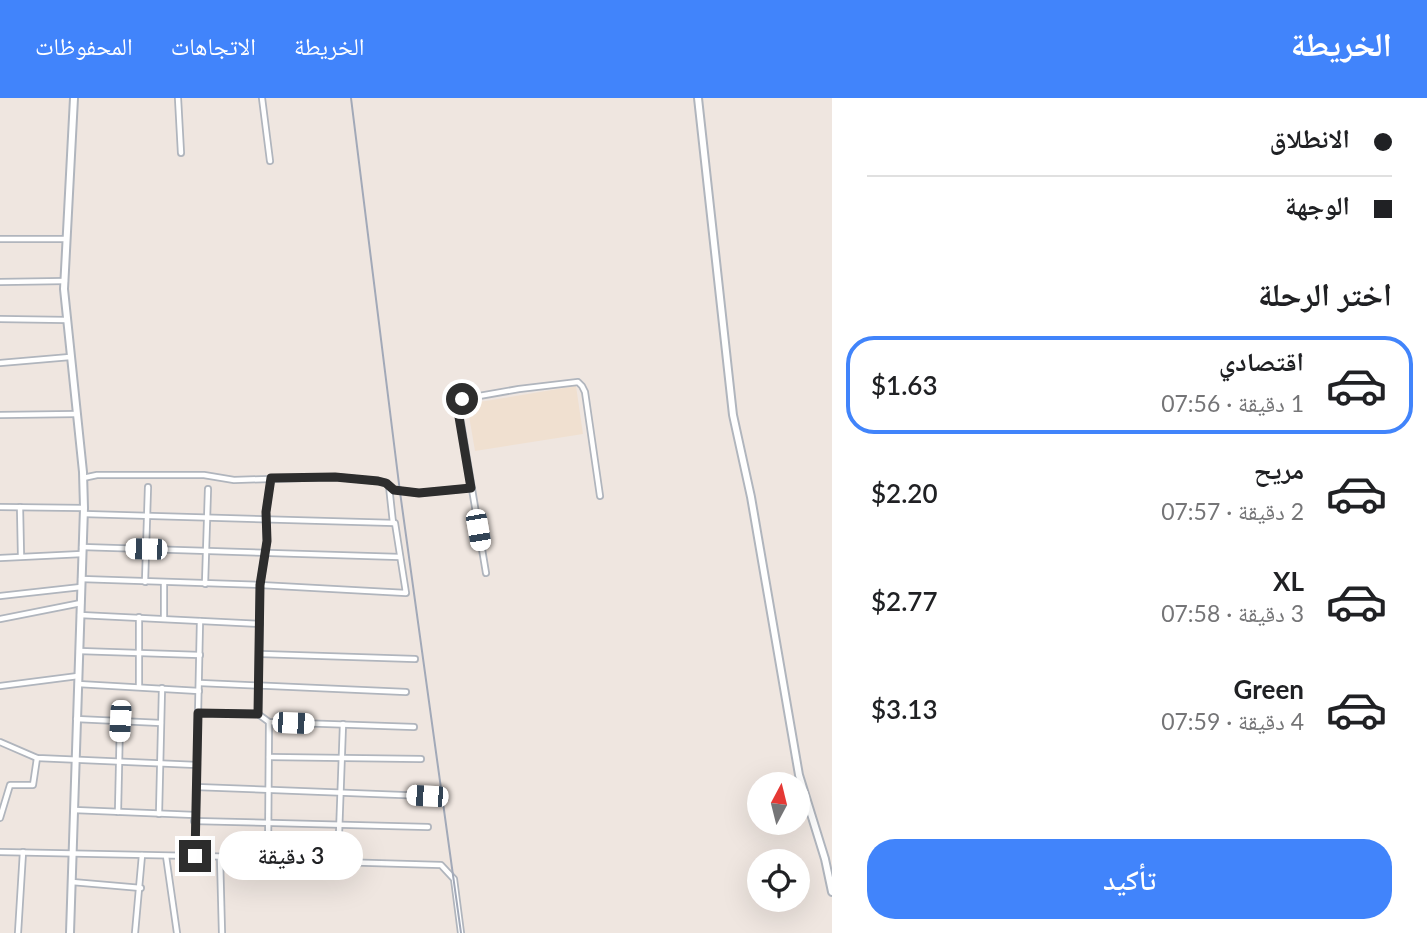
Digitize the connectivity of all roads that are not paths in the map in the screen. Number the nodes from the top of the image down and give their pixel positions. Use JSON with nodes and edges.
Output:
{"nodes":[{"id":1,"x":74,"y":98,"type":"edge"},
{"id":2,"x":178,"y":98,"type":"edge"},
{"id":3,"x":262,"y":98,"type":"edge"},
{"id":4,"x":698,"y":98,"type":"edge"},
{"id":5,"x":181,"y":153,"type":"dead end"},
{"id":6,"x":270,"y":161,"type":"dead end"},
{"id":7,"x":0,"y":239,"type":"edge"},
{"id":8,"x":66,"y":239,"type":"junction"},
{"id":9,"x":65,"y":281,"type":"junction"},
{"id":10,"x":0,"y":282,"type":"edge"},
{"id":11,"x":0,"y":319,"type":"edge"},
{"id":12,"x":67,"y":320,"type":"junction"},
{"id":13,"x":71,"y":358,"type":"junction"},
{"id":14,"x":0,"y":363,"type":"edge"},
{"id":15,"x":77,"y":414,"type":"junction"},
{"id":16,"x":0,"y":415,"type":"edge"},
{"id":17,"x":83,"y":478,"type":"junction"},
{"id":18,"x":271,"y":478,"type":"junction"},
{"id":19,"x":389,"y":486,"type":"junction"},
{"id":20,"x":148,"y":487,"type":"dead end"},
{"id":21,"x":471,"y":488,"type":"junction"},
{"id":22,"x":208,"y":489,"type":"dead end"},
{"id":23,"x":600,"y":496,"type":"dead end"},
{"id":24,"x":20,"y":507,"type":"junction"},
{"id":25,"x":0,"y":508,"type":"edge"},
{"id":26,"x":84,"y":511,"type":"junction"},
{"id":27,"x":148,"y":516,"type":"junction"},
{"id":28,"x":207,"y":517,"type":"junction"},
{"id":29,"x":266,"y":518,"type":"junction"},
{"id":30,"x":393,"y":523,"type":"junction"},
{"id":31,"x":146,"y":549,"type":"junction"},
{"id":32,"x":82,"y":550,"type":"junction"},
{"id":33,"x":204,"y":550,"type":"junction"},
{"id":34,"x":266,"y":553,"type":"junction"},
{"id":35,"x":21,"y":555,"type":"junction"},
{"id":36,"x":400,"y":557,"type":"junction"},
{"id":37,"x":0,"y":558,"type":"edge"},
{"id":38,"x":486,"y":573,"type":"dead end"},
{"id":39,"x":145,"y":582,"type":"junction"},
{"id":40,"x":81,"y":583,"type":"junction"},
{"id":41,"x":164,"y":583,"type":"junction"},
{"id":42,"x":205,"y":584,"type":"junction"},
{"id":43,"x":260,"y":585,"type":"junction"},
{"id":44,"x":0,"y":596,"type":"edge"},
{"id":45,"x":81,"y":603,"type":"junction"},
{"id":46,"x":80,"y":615,"type":"junction"},
{"id":47,"x":139,"y":617,"type":"junction"},
{"id":48,"x":164,"y":618,"type":"junction"},
{"id":49,"x":0,"y":619,"type":"edge"},
{"id":50,"x":200,"y":621,"type":"junction"},
{"id":51,"x":260,"y":624,"type":"junction"},
{"id":52,"x":79,"y":651,"type":"junction"},
{"id":53,"x":261,"y":653,"type":"junction"},
{"id":54,"x":140,"y":654,"type":"junction"},
{"id":55,"x":200,"y":656,"type":"junction"},
{"id":56,"x":415,"y":659,"type":"dead end"},
{"id":57,"x":78,"y":680,"type":"junction"},
{"id":58,"x":200,"y":682,"type":"junction"},
{"id":59,"x":259,"y":685,"type":"junction"},
{"id":60,"x":0,"y":686,"type":"edge"},
{"id":61,"x":139,"y":687,"type":"junction"},
{"id":62,"x":162,"y":688,"type":"junction"},
{"id":63,"x":199,"y":691,"type":"junction"},
{"id":64,"x":406,"y":692,"type":"dead end"},
{"id":65,"x":198,"y":713,"type":"junction"},
{"id":66,"x":258,"y":714,"type":"junction"},
{"id":67,"x":76,"y":719,"type":"junction"},
{"id":68,"x":120,"y":721,"type":"junction"},
{"id":69,"x":269,"y":722,"type":"junction"},
{"id":70,"x":161,"y":723,"type":"junction"},
{"id":71,"x":343,"y":724,"type":"junction"},
{"id":72,"x":414,"y":727,"type":"dead end"},
{"id":73,"x":0,"y":742,"type":"edge"},
{"id":74,"x":269,"y":757,"type":"junction"},
{"id":75,"x":37,"y":758,"type":"junction"},
{"id":76,"x":75,"y":758,"type":"junction"},
{"id":77,"x":341,"y":759,"type":"junction"},
{"id":78,"x":421,"y":759,"type":"dead end"},
{"id":79,"x":118,"y":761,"type":"junction"},
{"id":80,"x":160,"y":763,"type":"junction"},
{"id":81,"x":197,"y":765,"type":"junction"},
{"id":82,"x":196,"y":787,"type":"junction"},
{"id":83,"x":268,"y":789,"type":"junction"},
{"id":84,"x":341,"y":792,"type":"junction"},
{"id":85,"x":427,"y":796,"type":"dead end"},
{"id":86,"x":74,"y":810,"type":"junction"},
{"id":87,"x":118,"y":812,"type":"junction"},
{"id":88,"x":159,"y":814,"type":"junction"},
{"id":89,"x":0,"y":817,"type":"edge"},
{"id":90,"x":194,"y":818,"type":"junction"},
{"id":91,"x":267,"y":822,"type":"junction"},
{"id":92,"x":339,"y":825,"type":"junction"},
{"id":93,"x":428,"y":827,"type":"dead end"},
{"id":94,"x":0,"y":852,"type":"edge"},
{"id":95,"x":23,"y":852,"type":"junction"},
{"id":96,"x":72,"y":853,"type":"junction"},
{"id":97,"x":142,"y":855,"type":"junction"},
{"id":98,"x":166,"y":856,"type":"junction"},
{"id":99,"x":195,"y":856,"type":"junction"},
{"id":100,"x":220,"y":857,"type":"junction"},
{"id":101,"x":268,"y":858,"type":"junction"},
{"id":102,"x":338,"y":862,"type":"junction"},
{"id":103,"x":71,"y":882,"type":"junction"},
{"id":104,"x":141,"y":888,"type":"junction"},
{"id":105,"x":832,"y":892,"type":"edge"},
{"id":106,"x":18,"y":933,"type":"edge"},
{"id":107,"x":70,"y":933,"type":"edge"},
{"id":108,"x":135,"y":933,"type":"edge"},
{"id":109,"x":177,"y":933,"type":"edge"},
{"id":110,"x":222,"y":933,"type":"edge"},
{"id":111,"x":461,"y":933,"type":"edge"}],
"edges":[{"from":1,"to":8,"type":"street"},
{"from":2,"to":5,"type":"street"},
{"from":3,"to":6,"type":"street"},
{"from":4,"to":105,"type":"street"},
{"from":7,"to":8,"type":"street"},
{"from":8,"to":9,"type":"street"},
{"from":9,"to":10,"type":"street"},
{"from":9,"to":12,"type":"street"},
{"from":11,"to":12,"type":"street"},
{"from":12,"to":13,"type":"street"},
{"from":13,"to":14,"type":"street"},
{"from":13,"to":15,"type":"street"},
{"from":15,"to":16,"type":"street"},
{"from":15,"to":17,"type":"street"},
{"from":17,"to":18,"type":"street"},
{"from":17,"to":26,"type":"street"},
{"from":18,"to":19,"type":"street"},
{"from":18,"to":29,"type":"street"},
{"from":19,"to":21,"type":"street"},
{"from":19,"to":30,"type":"street"},
{"from":20,"to":27,"type":"street"},
{"from":21,"to":23,"type":"street"},
{"from":21,"to":38,"type":"street"},
{"from":22,"to":28,"type":"street"},
{"from":24,"to":25,"type":"street"},
{"from":24,"to":26,"type":"street"},
{"from":24,"to":35,"type":"street"},
{"from":26,"to":27,"type":"street"},
{"from":26,"to":32,"type":"street"},
{"from":27,"to":28,"type":"street"},
{"from":27,"to":31,"type":"street"},
{"from":28,"to":29,"type":"street"},
{"from":28,"to":33,"type":"street"},
{"from":29,"to":30,"type":"street"},
{"from":29,"to":34,"type":"street"},
{"from":30,"to":36,"type":"street"},
{"from":31,"to":32,"type":"street"},
{"from":31,"to":33,"type":"street"},
{"from":31,"to":39,"type":"street"},
{"from":32,"to":35,"type":"street"},
{"from":32,"to":40,"type":"street"},
{"from":33,"to":34,"type":"street"},
{"from":33,"to":42,"type":"street"},
{"from":34,"to":36,"type":"street"},
{"from":34,"to":43,"type":"street"},
{"from":35,"to":37,"type":"street"},
{"from":36,"to":43,"type":"street"},
{"from":39,"to":40,"type":"street"},
{"from":39,"to":41,"type":"street"},
{"from":40,"to":44,"type":"street"},
{"from":40,"to":45,"type":"street"},
{"from":41,"to":42,"type":"street"},
{"from":41,"to":48,"type":"street"},
{"from":42,"to":43,"type":"street"},
{"from":43,"to":51,"type":"street"},
{"from":45,"to":46,"type":"street"},
{"from":45,"to":49,"type":"street"},
{"from":46,"to":47,"type":"street"},
{"from":46,"to":52,"type":"street"},
{"from":47,"to":48,"type":"street"},
{"from":47,"to":54,"type":"street"},
{"from":48,"to":50,"type":"street"},
{"from":50,"to":51,"type":"street"},
{"from":50,"to":55,"type":"street"},
{"from":51,"to":53,"type":"street"},
{"from":52,"to":54,"type":"street"},
{"from":52,"to":57,"type":"street"},
{"from":53,"to":56,"type":"street"},
{"from":53,"to":59,"type":"street"},
{"from":54,"to":55,"type":"street"},
{"from":54,"to":61,"type":"street"},
{"from":55,"to":58,"type":"street"},
{"from":57,"to":60,"type":"street"},
{"from":57,"to":61,"type":"street"},
{"from":57,"to":67,"type":"street"},
{"from":58,"to":59,"type":"street"},
{"from":58,"to":63,"type":"street"},
{"from":59,"to":64,"type":"street"},
{"from":59,"to":66,"type":"street"},
{"from":61,"to":62,"type":"street"},
{"from":62,"to":63,"type":"street"},
{"from":62,"to":70,"type":"street"},
{"from":63,"to":65,"type":"street"},
{"from":65,"to":66,"type":"street"},
{"from":65,"to":81,"type":"street"},
{"from":66,"to":69,"type":"street"},
{"from":67,"to":68,"type":"street"},
{"from":67,"to":76,"type":"street"},
{"from":68,"to":70,"type":"street"},
{"from":68,"to":79,"type":"street"},
{"from":69,"to":71,"type":"street"},
{"from":69,"to":74,"type":"street"},
{"from":70,"to":80,"type":"street"},
{"from":71,"to":72,"type":"street"},
{"from":71,"to":77,"type":"street"},
{"from":73,"to":75,"type":"street"},
{"from":74,"to":77,"type":"street"},
{"from":74,"to":83,"type":"street"},
{"from":75,"to":76,"type":"street"},
{"from":75,"to":89,"type":"street"},
{"from":76,"to":79,"type":"street"},
{"from":76,"to":86,"type":"street"},
{"from":77,"to":78,"type":"street"},
{"from":77,"to":84,"type":"street"},
{"from":79,"to":80,"type":"street"},
{"from":79,"to":87,"type":"street"},
{"from":80,"to":81,"type":"street"},
{"from":80,"to":88,"type":"street"},
{"from":81,"to":82,"type":"street"},
{"from":82,"to":83,"type":"street"},
{"from":82,"to":90,"type":"street"},
{"from":83,"to":84,"type":"street"},
{"from":83,"to":91,"type":"street"},
{"from":84,"to":85,"type":"street"},
{"from":84,"to":92,"type":"street"},
{"from":86,"to":87,"type":"street"},
{"from":86,"to":96,"type":"street"},
{"from":87,"to":88,"type":"street"},
{"from":88,"to":90,"type":"street"},
{"from":90,"to":91,"type":"street"},
{"from":90,"to":99,"type":"street"},
{"from":91,"to":92,"type":"street"},
{"from":91,"to":101,"type":"street"},
{"from":92,"to":93,"type":"street"},
{"from":92,"to":102,"type":"street"},
{"from":94,"to":95,"type":"street"},
{"from":95,"to":96,"type":"street"},
{"from":95,"to":106,"type":"street"},
{"from":96,"to":97,"type":"street"},
{"from":96,"to":103,"type":"street"},
{"from":97,"to":98,"type":"street"},
{"from":97,"to":104,"type":"street"},
{"from":98,"to":99,"type":"street"},
{"from":98,"to":109,"type":"street"},
{"from":99,"to":100,"type":"street"},
{"from":100,"to":101,"type":"street"},
{"from":100,"to":110,"type":"street"},
{"from":101,"to":102,"type":"street"},
{"from":102,"to":111,"type":"street"},
{"from":103,"to":104,"type":"street"},
{"from":103,"to":107,"type":"street"},
{"from":104,"to":108,"type":"street"}]}
